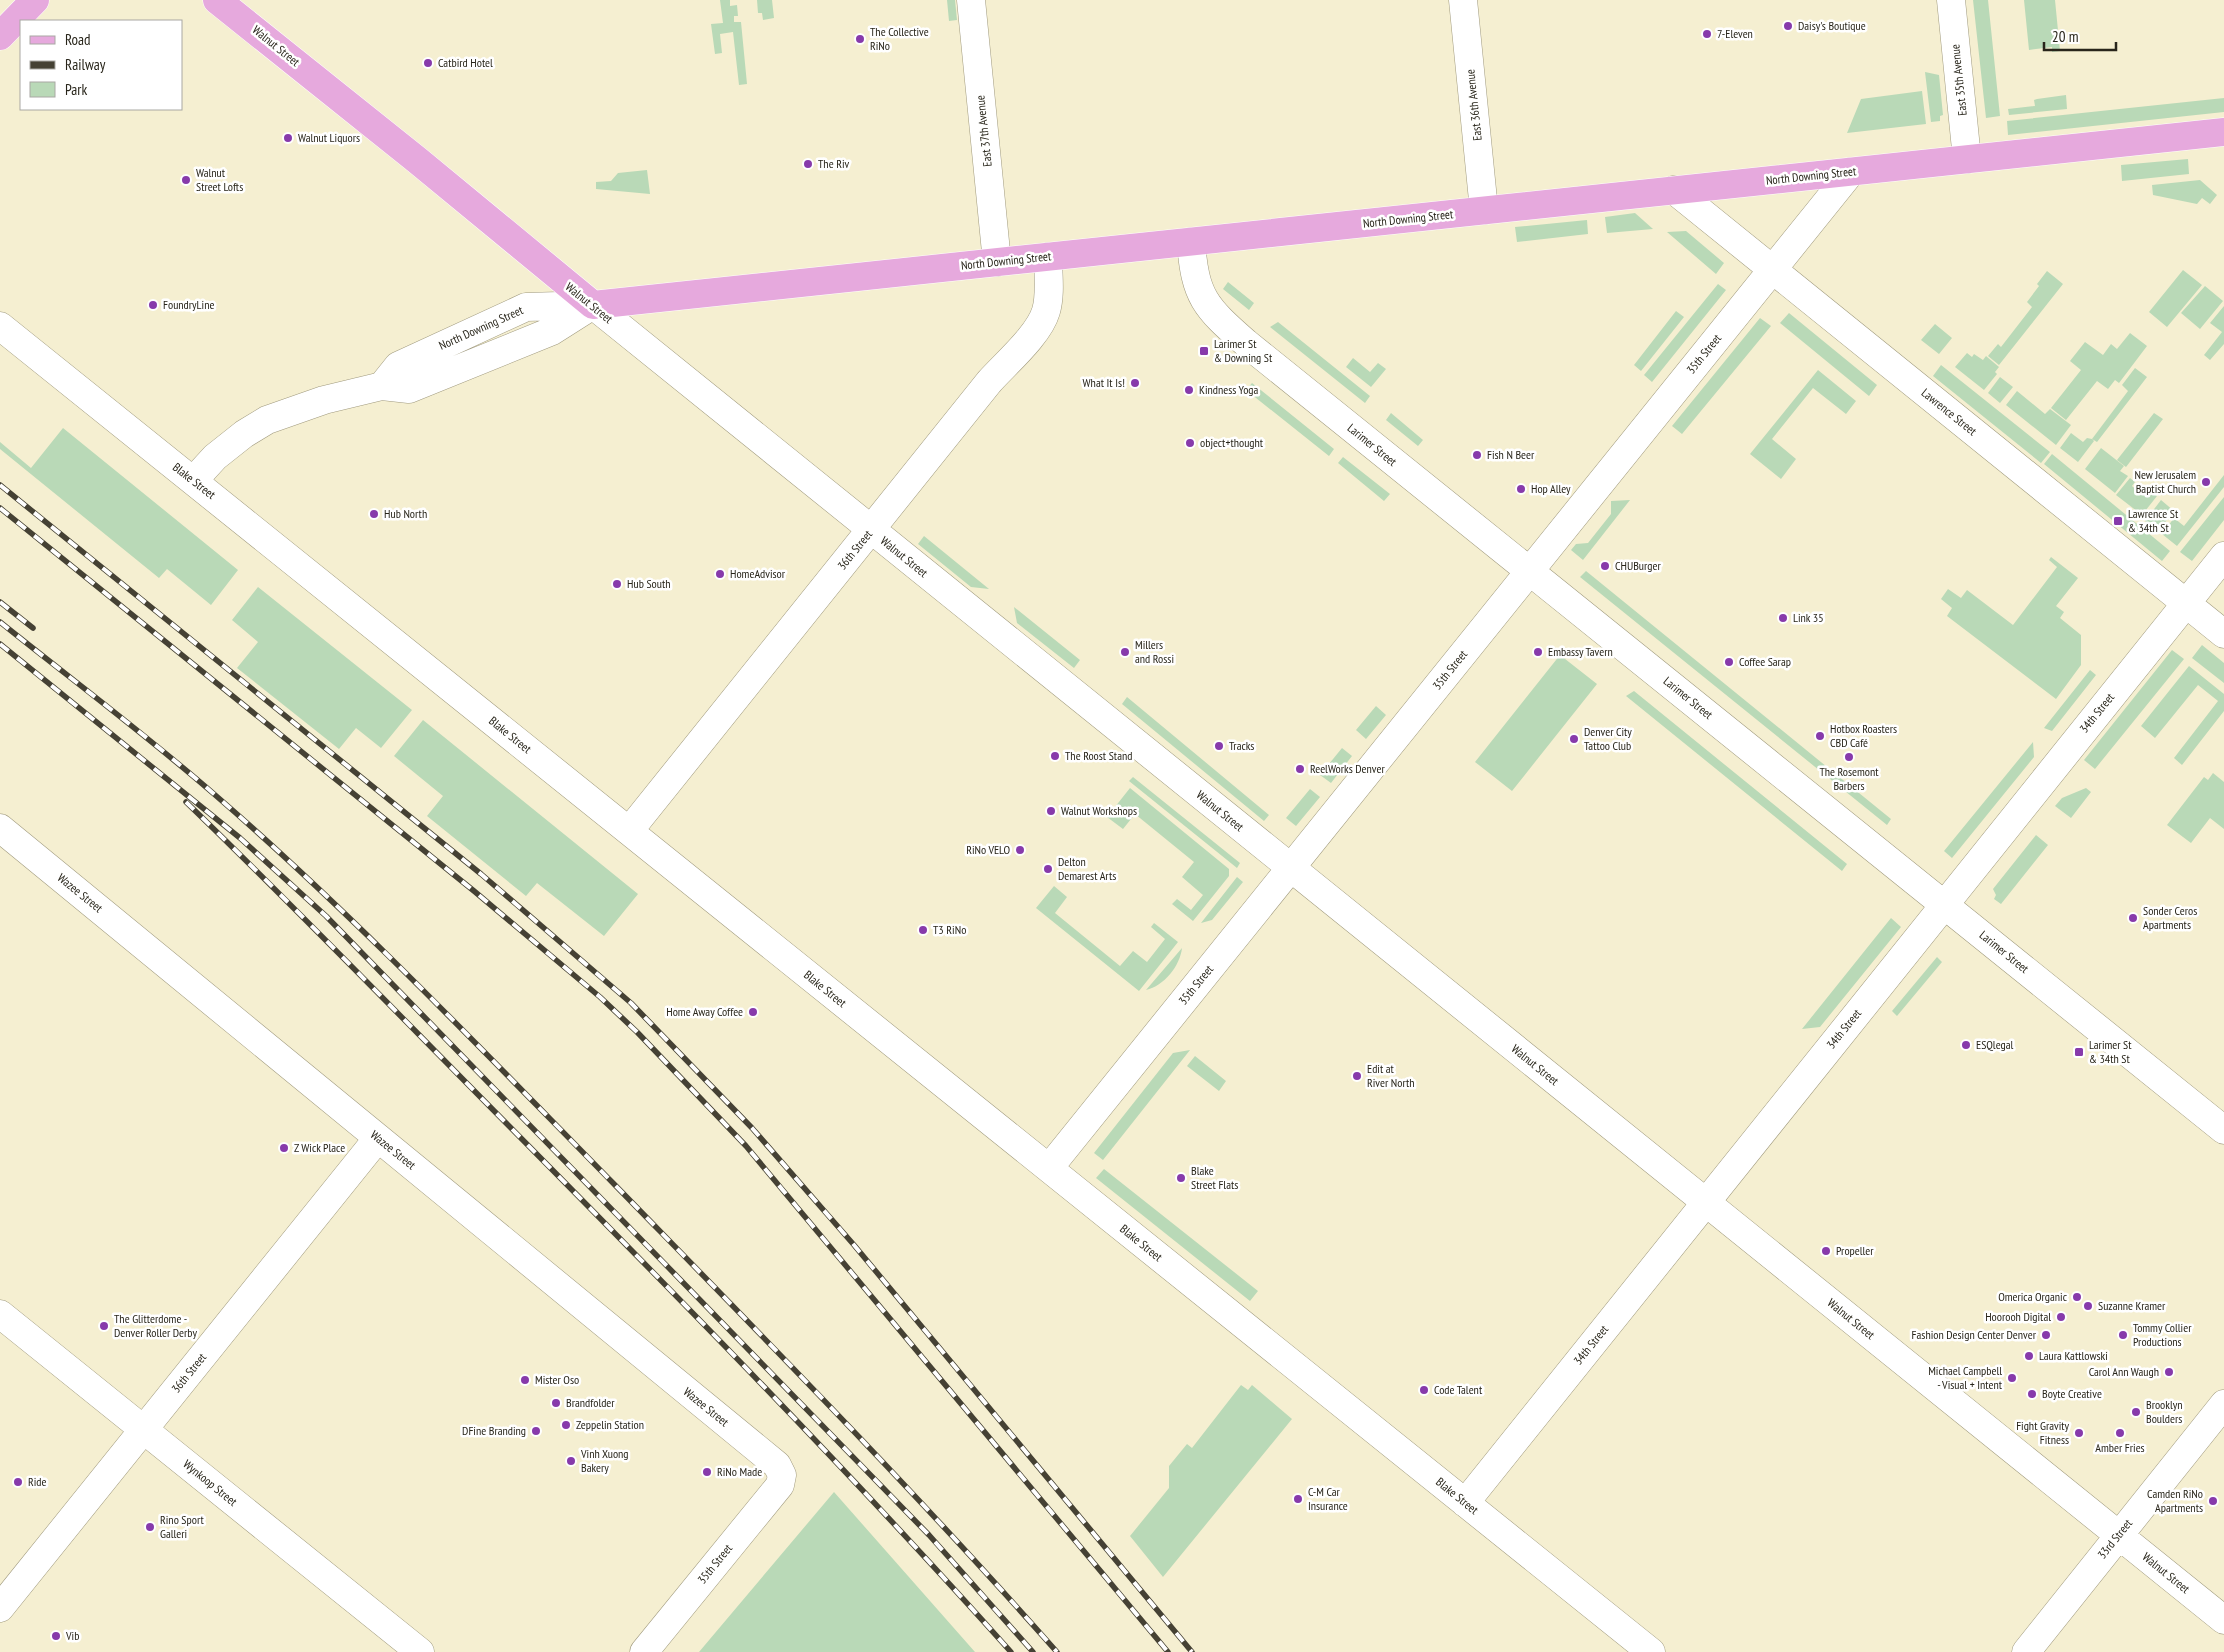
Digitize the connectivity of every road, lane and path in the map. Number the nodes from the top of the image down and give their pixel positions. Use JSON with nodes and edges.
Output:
{"nodes":[{"id":1,"x":35,"y":0,"type":"edge"},
{"id":2,"x":217,"y":0,"type":"edge"},
{"id":3,"x":971,"y":0,"type":"edge"},
{"id":4,"x":1463,"y":0,"type":"edge"},
{"id":5,"x":1951,"y":0,"type":"edge"},
{"id":6,"x":0,"y":36,"type":"edge"},
{"id":7,"x":2224,"y":132,"type":"edge"},
{"id":8,"x":2185,"y":136,"type":"junction"},
{"id":9,"x":2224,"y":153,"type":"edge"},
{"id":10,"x":1967,"y":159,"type":"junction"},
{"id":11,"x":1851,"y":172,"type":"junction"},
{"id":12,"x":1674,"y":190,"type":"junction"},
{"id":13,"x":1484,"y":210,"type":"junction"},
{"id":14,"x":1190,"y":242,"type":"junction"},
{"id":15,"x":1048,"y":257,"type":"junction"},
{"id":16,"x":997,"y":262,"type":"junction"},
{"id":17,"x":1772,"y":270,"type":"junction"},
{"id":18,"x":593,"y":306,"type":"junction"},
{"id":19,"x":0,"y":326,"type":"edge"},
{"id":20,"x":193,"y":480,"type":"junction"},
{"id":21,"x":871,"y":530,"type":"junction"},
{"id":22,"x":2224,"y":556,"type":"edge"},
{"id":23,"x":1529,"y":571,"type":"junction"},
{"id":24,"x":2186,"y":604,"type":"junction"},
{"id":25,"x":2224,"y":634,"type":"edge"},
{"id":26,"x":0,"y":828,"type":"edge"},
{"id":27,"x":629,"y":831,"type":"junction"},
{"id":28,"x":1291,"y":868,"type":"junction"},
{"id":29,"x":1944,"y":904,"type":"junction"},
{"id":30,"x":2224,"y":1130,"type":"edge"},
{"id":31,"x":378,"y":1138,"type":"junction"},
{"id":32,"x":1049,"y":1168,"type":"junction"},
{"id":33,"x":1705,"y":1202,"type":"junction"},
{"id":34,"x":0,"y":1314,"type":"edge"},
{"id":35,"x":2224,"y":1404,"type":"edge"},
{"id":36,"x":144,"y":1430,"type":"junction"},
{"id":37,"x":782,"y":1474,"type":"joint"},
{"id":38,"x":1464,"y":1502,"type":"junction"},
{"id":39,"x":2119,"y":1535,"type":"junction"},
{"id":40,"x":0,"y":1608,"type":"edge"},
{"id":41,"x":2224,"y":1620,"type":"edge"},
{"id":42,"x":420,"y":1652,"type":"edge"},
{"id":43,"x":644,"y":1652,"type":"edge"},
{"id":44,"x":1651,"y":1652,"type":"edge"},
{"id":45,"x":2026,"y":1652,"type":"edge"}],
"edges":[{"from":1,"to":6,"type":"main road"},
{"from":2,"to":18,"type":"main road","name":"Walnut Street"},
{"from":3,"to":16,"type":"street","name":"East 37th Avenue"},
{"from":4,"to":13,"type":"street","name":"East 36th Avenue"},
{"from":5,"to":10,"type":"street","name":"East 35th Avenue"},
{"from":7,"to":8,"type":"main road","name":"North Downing Street"},
{"from":8,"to":9,"type":"main road"},
{"from":8,"to":10,"type":"main road","name":"North Downing Street"},
{"from":10,"to":11,"type":"main road","name":"North Downing Street"},
{"from":11,"to":12,"type":"main road","name":"North Downing Street"},
{"from":11,"to":17,"type":"street","name":"35th Street"},
{"from":12,"to":13,"type":"main road","name":"North Downing Street"},
{"from":12,"to":17,"type":"street","name":"Lawrence Street"},
{"from":13,"to":14,"type":"main road","name":"North Downing Street"},
{"from":14,"to":15,"type":"main road","name":"North Downing Street"},
{"from":14,"to":23,"type":"street","name":"Larimer Street"},
{"from":15,"to":16,"type":"main road","name":"North Downing Street"},
{"from":15,"to":21,"type":"street","name":"36th Street"},
{"from":16,"to":18,"type":"main road","name":"North Downing Street"},
{"from":17,"to":23,"type":"street","name":"35th Street"},
{"from":17,"to":24,"type":"street","name":"Lawrence Street"},
{"from":18,"to":20,"type":"street","name":"North Downing Street"},
{"from":18,"to":21,"type":"street","name":"Walnut Street"},
{"from":19,"to":20,"type":"street","name":"Blake Street"},
{"from":20,"to":27,"type":"street","name":"Blake Street"},
{"from":21,"to":27,"type":"street","name":"36th Street"},
{"from":21,"to":28,"type":"street","name":"Walnut Street"},
{"from":22,"to":24,"type":"street","name":"34th Street"},
{"from":23,"to":28,"type":"street","name":"35th Street"},
{"from":23,"to":29,"type":"street","name":"Larimer Street"},
{"from":24,"to":25,"type":"street","name":"Lawrence Street"},
{"from":24,"to":29,"type":"street","name":"34th Street"},
{"from":26,"to":31,"type":"street","name":"Wazee Street"},
{"from":27,"to":32,"type":"street","name":"Blake Street"},
{"from":28,"to":32,"type":"street","name":"35th Street"},
{"from":28,"to":33,"type":"street","name":"Walnut Street"},
{"from":29,"to":30,"type":"street","name":"Larimer Street"},
{"from":29,"to":33,"type":"street","name":"34th Street"},
{"from":31,"to":36,"type":"street","name":"36th Street"},
{"from":31,"to":37,"type":"street","name":"Wazee Street"},
{"from":32,"to":38,"type":"street","name":"Blake Street"},
{"from":33,"to":38,"type":"street","name":"34th Street"},
{"from":33,"to":39,"type":"street","name":"Walnut Street"},
{"from":34,"to":36,"type":"street","name":"Wynkoop Street"},
{"from":35,"to":39,"type":"street","name":"33rd Street"},
{"from":36,"to":40,"type":"street","name":"36th Street"},
{"from":36,"to":42,"type":"street","name":"Wynkoop Street"},
{"from":37,"to":43,"type":"street","name":"35th Street"},
{"from":38,"to":44,"type":"street","name":"Blake Street"},
{"from":39,"to":41,"type":"street","name":"Walnut Street"},
{"from":39,"to":45,"type":"street","name":"33rd Street"}]}
